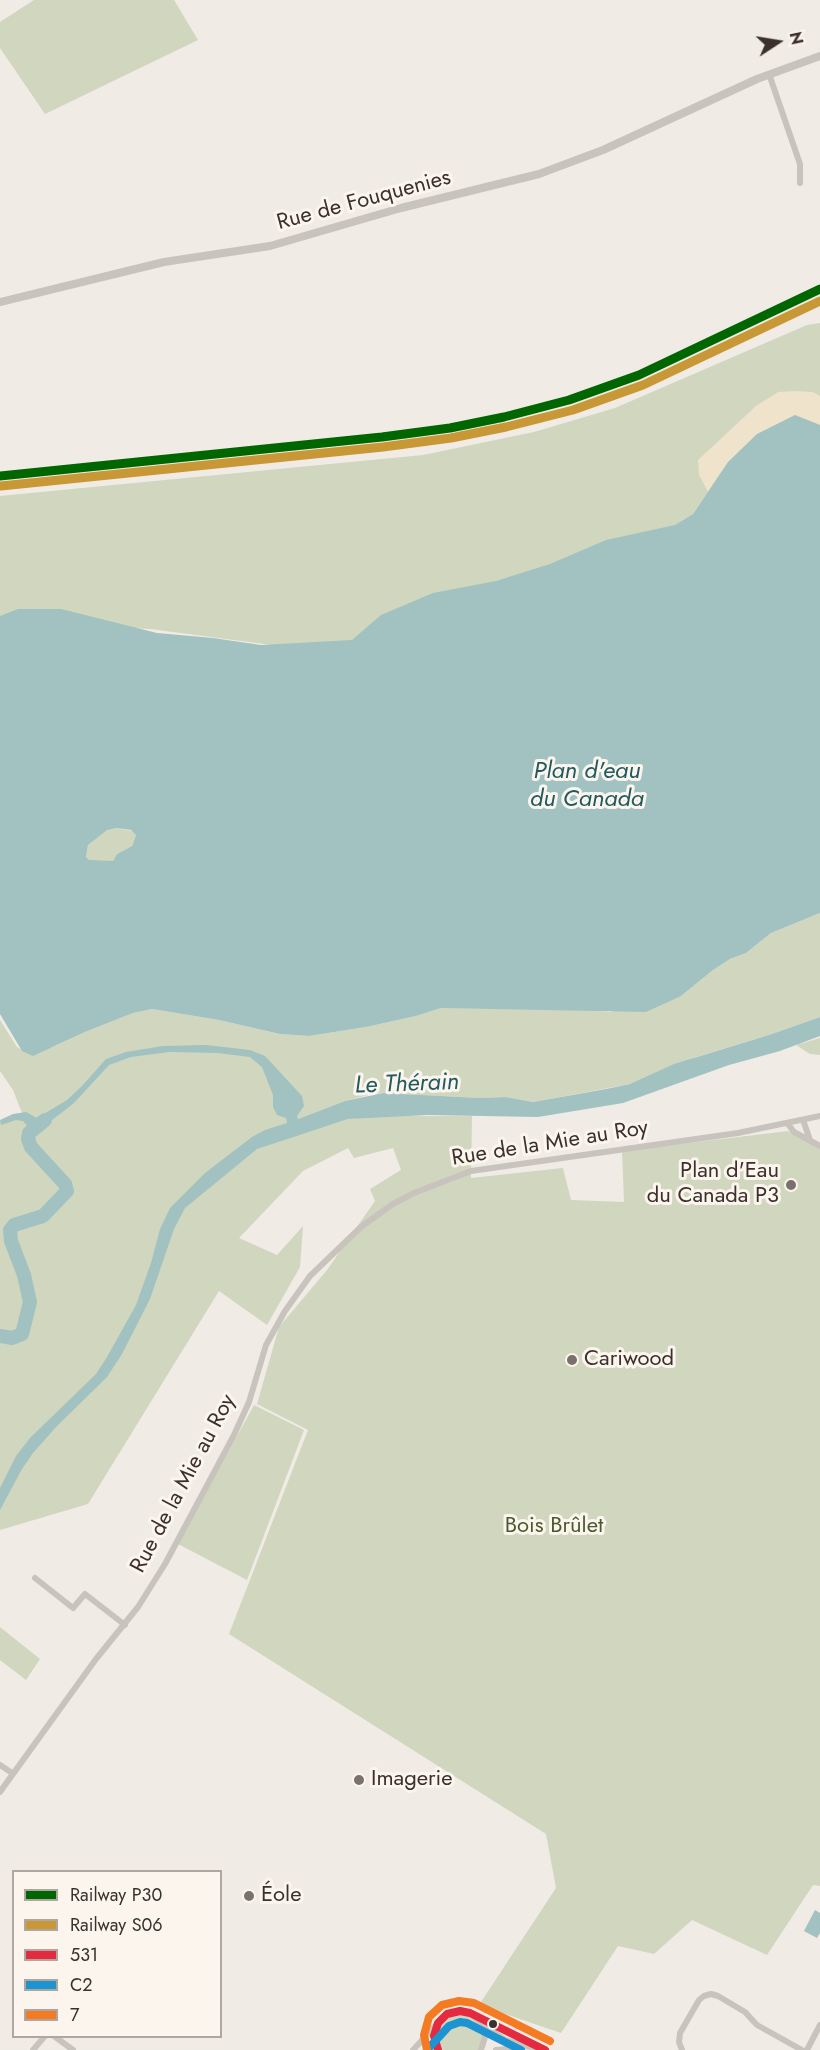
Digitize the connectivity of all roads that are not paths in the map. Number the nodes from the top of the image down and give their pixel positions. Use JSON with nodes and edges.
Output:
{"nodes":[{"id":1,"x":820,"y":56,"type":"edge"},
{"id":2,"x":769,"y":74,"type":"junction"},
{"id":3,"x":800,"y":183,"type":"dead end"},
{"id":4,"x":0,"y":302,"type":"edge"},
{"id":5,"x":820,"y":1116,"type":"edge"},
{"id":6,"x":803,"y":1120,"type":"junction"},
{"id":7,"x":788,"y":1124,"type":"junction"},
{"id":8,"x":810,"y":1140,"type":"junction"},
{"id":9,"x":820,"y":1146,"type":"edge"},
{"id":10,"x":35,"y":1578,"type":"dead end"},
{"id":11,"x":125,"y":1625,"type":"junction"},
{"id":12,"x":0,"y":1765,"type":"edge"},
{"id":13,"x":12,"y":1773,"type":"junction"},
{"id":14,"x":0,"y":1792,"type":"edge"},
{"id":15,"x":439,"y":2021,"type":"junction"},
{"id":16,"x":480,"y":2021,"type":"junction"},
{"id":17,"x":820,"y":2025,"type":"edge"},
{"id":18,"x":44,"y":2038,"type":"edge"},
{"id":19,"x":55,"y":2038,"type":"edge"},
{"id":20,"x":530,"y":2048,"type":"junction"},
{"id":21,"x":33,"y":2050,"type":"edge"},
{"id":22,"x":73,"y":2050,"type":"edge"},
{"id":23,"x":413,"y":2050,"type":"edge"},
{"id":24,"x":438,"y":2050,"type":"edge"},
{"id":25,"x":481,"y":2050,"type":"edge"},
{"id":26,"x":496,"y":2050,"type":"edge"},
{"id":27,"x":540,"y":2050,"type":"edge"},
{"id":28,"x":682,"y":2050,"type":"edge"},
{"id":29,"x":805,"y":2050,"type":"edge"}],
"edges":[{"from":1,"to":2,"type":"street","name":"Rue de Fouquenies"},
{"from":2,"to":3,"type":"street"},
{"from":2,"to":4,"type":"street","name":"Rue de Fouquenies"},
{"from":5,"to":6,"type":"street","name":"Rue de la Mie au Roy"},
{"from":6,"to":7,"type":"street","name":"Rue de la Mie au Roy"},
{"from":6,"to":8,"type":"street"},
{"from":7,"to":8,"type":"street"},
{"from":7,"to":11,"type":"street","name":"Rue de la Mie au Roy"},
{"from":8,"to":9,"type":"street"},
{"from":10,"to":11,"type":"street"},
{"from":11,"to":13,"type":"street","name":"Rue de la Mie au Roy"},
{"from":12,"to":13,"type":"street"},
{"from":13,"to":14,"type":"street","name":"Rue de la Mie au Roy"},
{"from":15,"to":16,"type":"street"},
{"from":15,"to":23,"type":"street"},
{"from":15,"to":24,"type":"street"},
{"from":16,"to":20,"type":"street"},
{"from":16,"to":25,"type":"street"},
{"from":17,"to":29,"type":"street"},
{"from":18,"to":21,"type":"street"},
{"from":19,"to":22,"type":"street"},
{"from":20,"to":26,"type":"street"},
{"from":20,"to":27,"type":"street"},
{"from":28,"to":29,"type":"street"}]}
